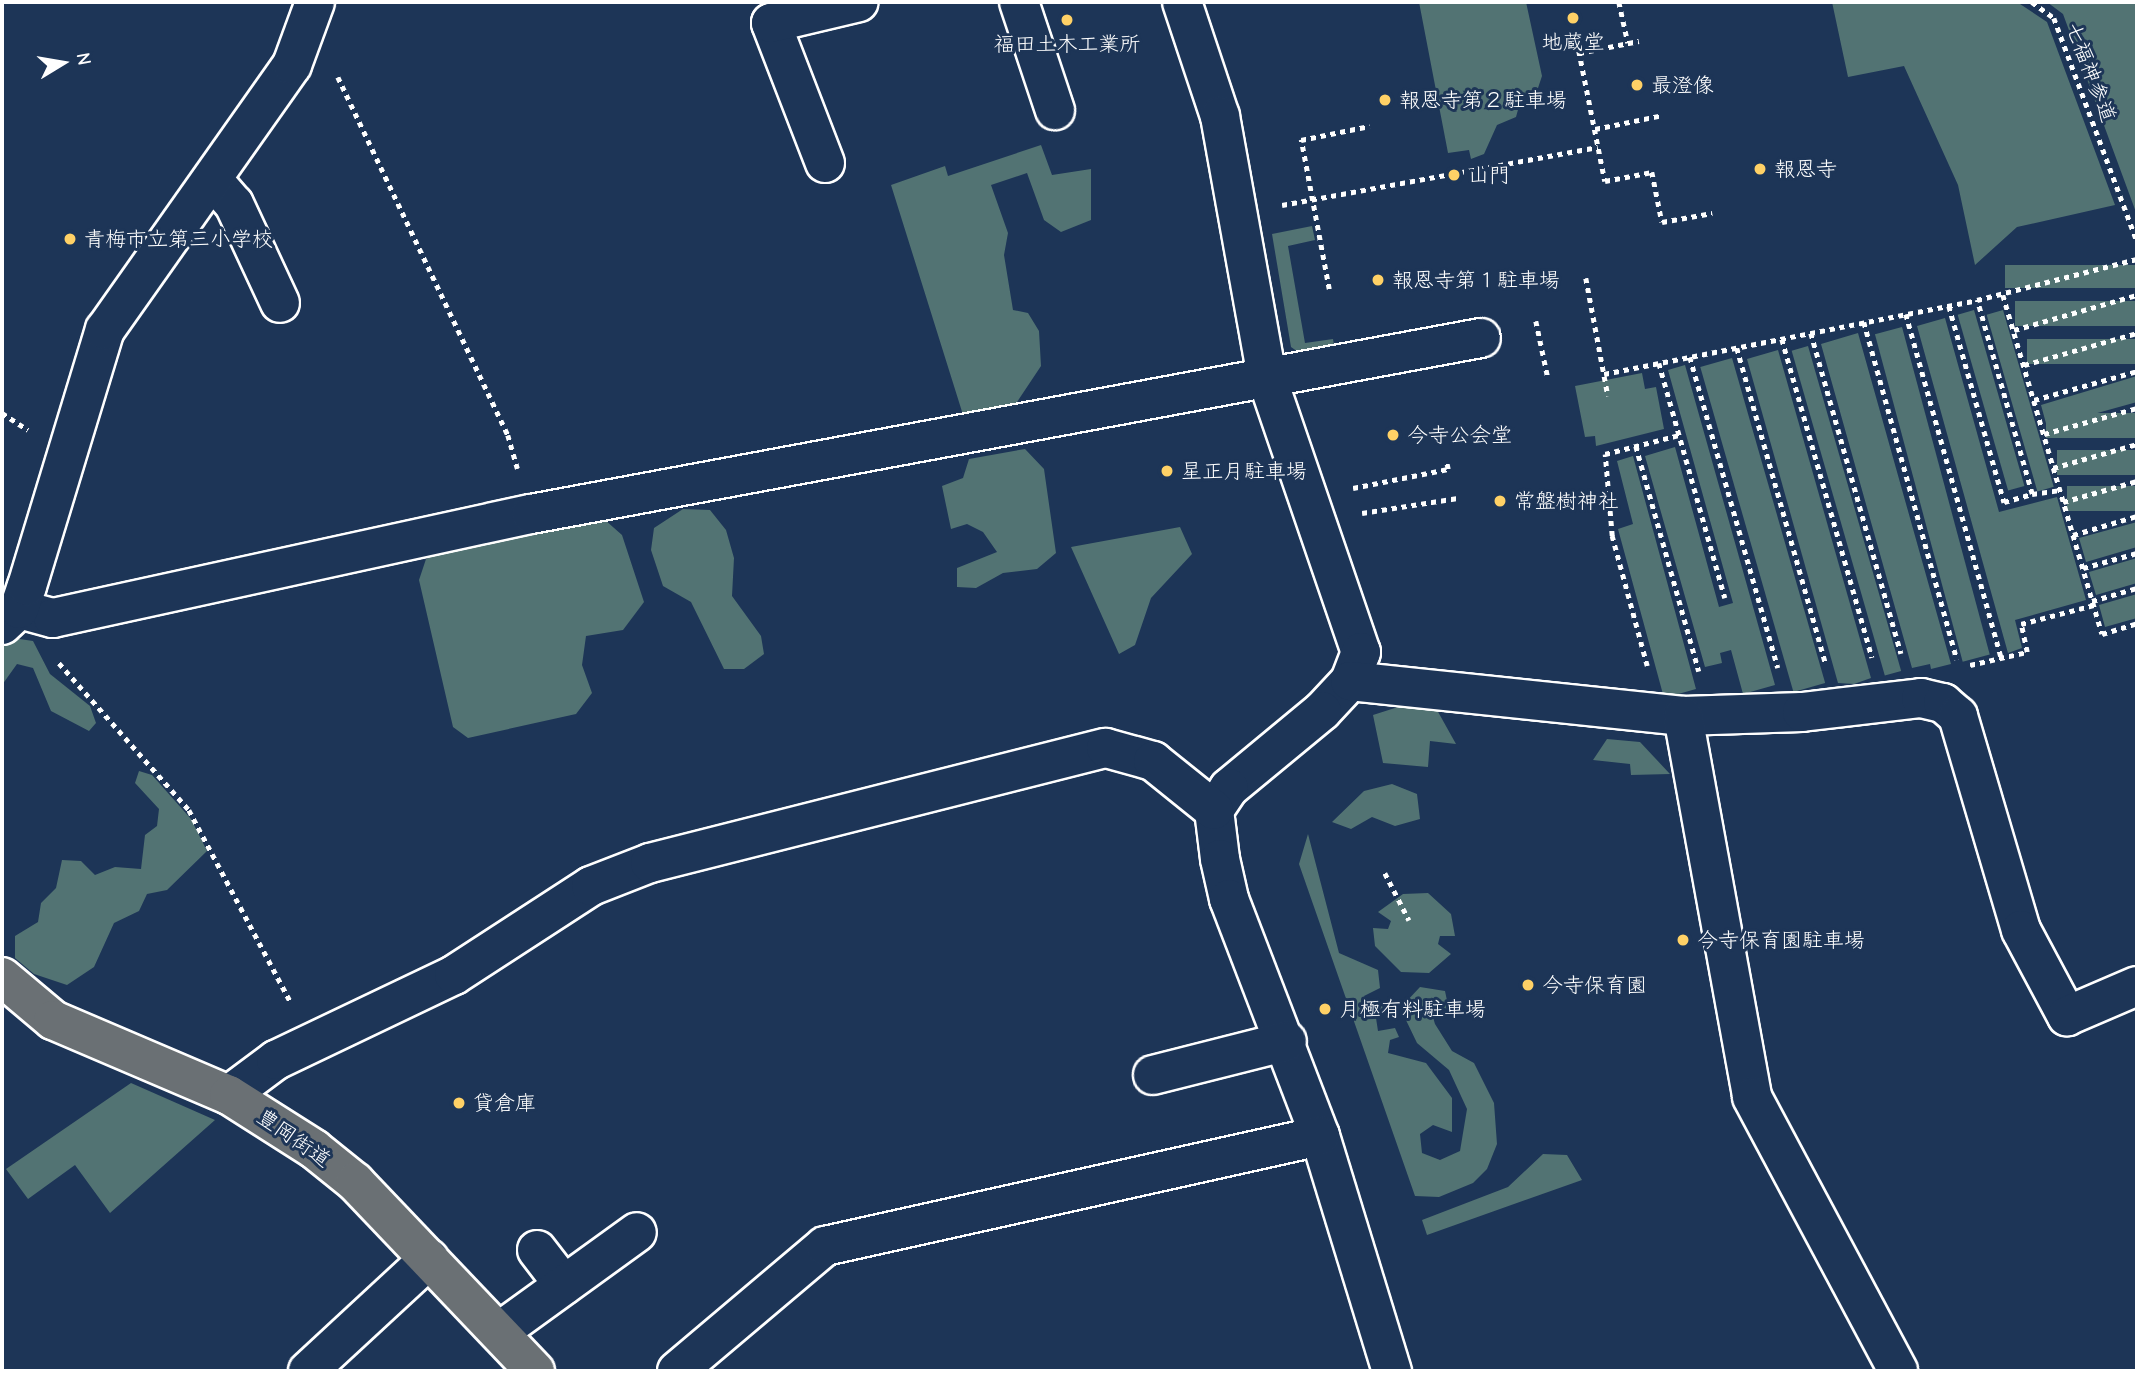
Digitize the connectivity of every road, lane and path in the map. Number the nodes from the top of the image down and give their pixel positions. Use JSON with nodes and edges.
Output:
{"nodes":[{"id":1,"x":859,"y":2,"type":"edge"},
{"id":2,"x":1019,"y":2,"type":"edge"},
{"id":3,"x":1182,"y":2,"type":"edge"},
{"id":4,"x":1619,"y":2,"type":"edge"},
{"id":5,"x":2032,"y":2,"type":"edge"},
{"id":6,"x":312,"y":13,"type":"edge"},
{"id":7,"x":1577,"y":41,"type":"dead end"},
{"id":8,"x":1639,"y":41,"type":"dead end"},
{"id":9,"x":1628,"y":43,"type":"junction"},
{"id":10,"x":1579,"y":53,"type":"junction"},
{"id":11,"x":1055,"y":110,"type":"dead end"},
{"id":12,"x":1663,"y":115,"type":"dead end"},
{"id":13,"x":1370,"y":126,"type":"dead end"},
{"id":14,"x":1595,"y":129,"type":"junction"},
{"id":15,"x":1598,"y":147,"type":"junction"},
{"id":16,"x":825,"y":163,"type":"dead end"},
{"id":17,"x":212,"y":179,"type":"junction"},
{"id":18,"x":1316,"y":199,"type":"junction"},
{"id":19,"x":1299,"y":202,"type":"dead end"},
{"id":20,"x":1712,"y":213,"type":"dead end"},
{"id":21,"x":2137,"y":241,"type":"edge"},
{"id":22,"x":2137,"y":259,"type":"edge"},
{"id":23,"x":1586,"y":278,"type":"dead end"},
{"id":24,"x":1329,"y":289,"type":"dead end"},
{"id":25,"x":2003,"y":295,"type":"junction"},
{"id":26,"x":2137,"y":295,"type":"edge"},
{"id":27,"x":1977,"y":300,"type":"junction"},
{"id":28,"x":280,"y":303,"type":"dead end"},
{"id":29,"x":1948,"y":306,"type":"junction"},
{"id":30,"x":1906,"y":314,"type":"junction"},
{"id":31,"x":1536,"y":321,"type":"dead end"},
{"id":32,"x":1864,"y":322,"type":"junction"},
{"id":33,"x":2013,"y":330,"type":"junction"},
{"id":34,"x":1811,"y":333,"type":"junction"},
{"id":35,"x":2137,"y":333,"type":"edge"},
{"id":36,"x":1481,"y":338,"type":"dead end"},
{"id":37,"x":1782,"y":339,"type":"junction"},
{"id":38,"x":1737,"y":348,"type":"junction"},
{"id":39,"x":1690,"y":357,"type":"junction"},
{"id":40,"x":1659,"y":363,"type":"junction"},
{"id":41,"x":2024,"y":365,"type":"junction"},
{"id":42,"x":2137,"y":370,"type":"edge"},
{"id":43,"x":1604,"y":374,"type":"junction"},
{"id":44,"x":1267,"y":378,"type":"junction"},
{"id":45,"x":1548,"y":378,"type":"dead end"},
{"id":46,"x":1608,"y":396,"type":"dead end"},
{"id":47,"x":2034,"y":400,"type":"junction"},
{"id":48,"x":2137,"y":408,"type":"edge"},
{"id":49,"x":1679,"y":435,"type":"junction"},
{"id":50,"x":2044,"y":435,"type":"junction"},
{"id":51,"x":2137,"y":444,"type":"edge"},
{"id":52,"x":1636,"y":446,"type":"junction"},
{"id":53,"x":1446,"y":460,"type":"dead end"},
{"id":54,"x":2053,"y":468,"type":"junction"},
{"id":55,"x":2137,"y":481,"type":"edge"},
{"id":56,"x":2060,"y":490,"type":"junction"},
{"id":57,"x":2032,"y":494,"type":"junction"},
{"id":58,"x":1458,"y":498,"type":"dead end"},
{"id":59,"x":2063,"y":502,"type":"junction"},
{"id":60,"x":1312,"y":508,"type":"junction"},
{"id":61,"x":531,"y":514,"type":"junction"},
{"id":62,"x":2137,"y":516,"type":"edge"},
{"id":63,"x":2073,"y":535,"type":"junction"},
{"id":64,"x":2137,"y":553,"type":"edge"},
{"id":65,"x":2083,"y":568,"type":"junction"},
{"id":66,"x":2137,"y":588,"type":"edge"},
{"id":67,"x":1725,"y":598,"type":"dead end"},
{"id":68,"x":2093,"y":603,"type":"junction"},
{"id":69,"x":10,"y":617,"type":"edge"},
{"id":70,"x":2137,"y":623,"type":"edge"},
{"id":71,"x":2001,"y":657,"type":"junction"},
{"id":72,"x":1904,"y":665,"type":"dead end"},
{"id":73,"x":1876,"y":671,"type":"dead end"},
{"id":74,"x":1650,"y":678,"type":"dead end"},
{"id":75,"x":1829,"y":678,"type":"dead end"},
{"id":76,"x":1710,"y":679,"type":"dead end"},
{"id":77,"x":1350,"y":681,"type":"junction"},
{"id":78,"x":1782,"y":683,"type":"dead end"},
{"id":79,"x":1683,"y":716,"type":"junction"},
{"id":80,"x":1214,"y":810,"type":"junction"},
{"id":81,"x":1385,"y":873,"type":"dead end"},
{"id":82,"x":1409,"y":920,"type":"dead end"},
{"id":83,"x":2,"y":977,"type":"edge"},
{"id":84,"x":2137,"y":986,"type":"edge"},
{"id":85,"x":1287,"y":1041,"type":"junction"},
{"id":86,"x":311,"y":1044,"type":"junction"},
{"id":87,"x":1153,"y":1075,"type":"dead end"},
{"id":88,"x":229,"y":1095,"type":"junction"},
{"id":89,"x":1320,"y":1136,"type":"junction"},
{"id":90,"x":637,"y":1232,"type":"dead end"},
{"id":91,"x":537,"y":1251,"type":"dead end"},
{"id":92,"x":429,"y":1259,"type":"junction"},
{"id":93,"x":564,"y":1285,"type":"junction"},
{"id":94,"x":499,"y":1332,"type":"junction"},
{"id":95,"x":308,"y":1371,"type":"edge"},
{"id":96,"x":536,"y":1371,"type":"edge"},
{"id":97,"x":677,"y":1371,"type":"edge"},
{"id":98,"x":1391,"y":1371,"type":"edge"},
{"id":99,"x":1898,"y":1371,"type":"edge"}],
"edges":[{"from":1,"to":16,"type":"street"},
{"from":2,"to":11,"type":"street"},
{"from":3,"to":44,"type":"street"},
{"from":4,"to":9,"type":"path"},
{"from":5,"to":21,"type":"path","name":"七福神参道"},
{"from":6,"to":17,"type":"street"},
{"from":6,"to":61,"type":"path"},
{"from":7,"to":10,"type":"path"},
{"from":8,"to":9,"type":"path"},
{"from":9,"to":10,"type":"path"},
{"from":10,"to":14,"type":"path"},
{"from":12,"to":14,"type":"path"},
{"from":13,"to":18,"type":"path"},
{"from":14,"to":15,"type":"path"},
{"from":15,"to":18,"type":"path"},
{"from":15,"to":20,"type":"path"},
{"from":17,"to":28,"type":"street"},
{"from":17,"to":69,"type":"street"},
{"from":18,"to":19,"type":"path"},
{"from":18,"to":24,"type":"path"},
{"from":22,"to":25,"type":"path"},
{"from":23,"to":43,"type":"path"},
{"from":25,"to":27,"type":"path"},
{"from":25,"to":33,"type":"path"},
{"from":26,"to":33,"type":"path"},
{"from":27,"to":29,"type":"path"},
{"from":27,"to":57,"type":"path"},
{"from":29,"to":30,"type":"path"},
{"from":29,"to":57,"type":"path"},
{"from":30,"to":32,"type":"path"},
{"from":30,"to":71,"type":"path"},
{"from":31,"to":45,"type":"path"},
{"from":32,"to":34,"type":"path"},
{"from":32,"to":71,"type":"path"},
{"from":33,"to":41,"type":"path"},
{"from":34,"to":37,"type":"path"},
{"from":34,"to":72,"type":"path"},
{"from":35,"to":41,"type":"path"},
{"from":36,"to":44,"type":"street"},
{"from":37,"to":38,"type":"path"},
{"from":37,"to":73,"type":"path"},
{"from":38,"to":39,"type":"path"},
{"from":38,"to":75,"type":"path"},
{"from":39,"to":40,"type":"path"},
{"from":39,"to":78,"type":"path"},
{"from":40,"to":43,"type":"path"},
{"from":40,"to":49,"type":"path"},
{"from":41,"to":47,"type":"path"},
{"from":42,"to":47,"type":"path"},
{"from":43,"to":46,"type":"path"},
{"from":44,"to":60,"type":"street"},
{"from":44,"to":61,"type":"street"},
{"from":47,"to":50,"type":"path"},
{"from":48,"to":50,"type":"path"},
{"from":49,"to":52,"type":"path"},
{"from":49,"to":67,"type":"path"},
{"from":50,"to":54,"type":"path"},
{"from":51,"to":54,"type":"path"},
{"from":52,"to":74,"type":"path"},
{"from":52,"to":76,"type":"path"},
{"from":53,"to":60,"type":"path"},
{"from":54,"to":56,"type":"path"},
{"from":55,"to":59,"type":"path"},
{"from":56,"to":57,"type":"path"},
{"from":56,"to":59,"type":"path"},
{"from":58,"to":60,"type":"path"},
{"from":59,"to":63,"type":"path"},
{"from":60,"to":77,"type":"street"},
{"from":61,"to":69,"type":"street"},
{"from":62,"to":63,"type":"path"},
{"from":63,"to":65,"type":"path"},
{"from":64,"to":65,"type":"path"},
{"from":65,"to":68,"type":"path"},
{"from":66,"to":68,"type":"path"},
{"from":68,"to":70,"type":"path"},
{"from":68,"to":71,"type":"path"},
{"from":69,"to":86,"type":"path"},
{"from":77,"to":79,"type":"street"},
{"from":77,"to":80,"type":"street"},
{"from":79,"to":84,"type":"street"},
{"from":79,"to":99,"type":"street"},
{"from":80,"to":85,"type":"street"},
{"from":80,"to":86,"type":"street"},
{"from":81,"to":82,"type":"path"},
{"from":83,"to":88,"type":"main road","name":"豊岡街道"},
{"from":85,"to":87,"type":"street"},
{"from":85,"to":89,"type":"street"},
{"from":86,"to":88,"type":"street"},
{"from":88,"to":92,"type":"main road","name":"豊岡街道"},
{"from":89,"to":97,"type":"street"},
{"from":89,"to":98,"type":"street"},
{"from":90,"to":93,"type":"street"},
{"from":91,"to":93,"type":"street"},
{"from":92,"to":94,"type":"main road","name":"豊岡街道"},
{"from":92,"to":95,"type":"street"},
{"from":93,"to":94,"type":"street"},
{"from":94,"to":96,"type":"main road","name":"豊岡街道"}]}
